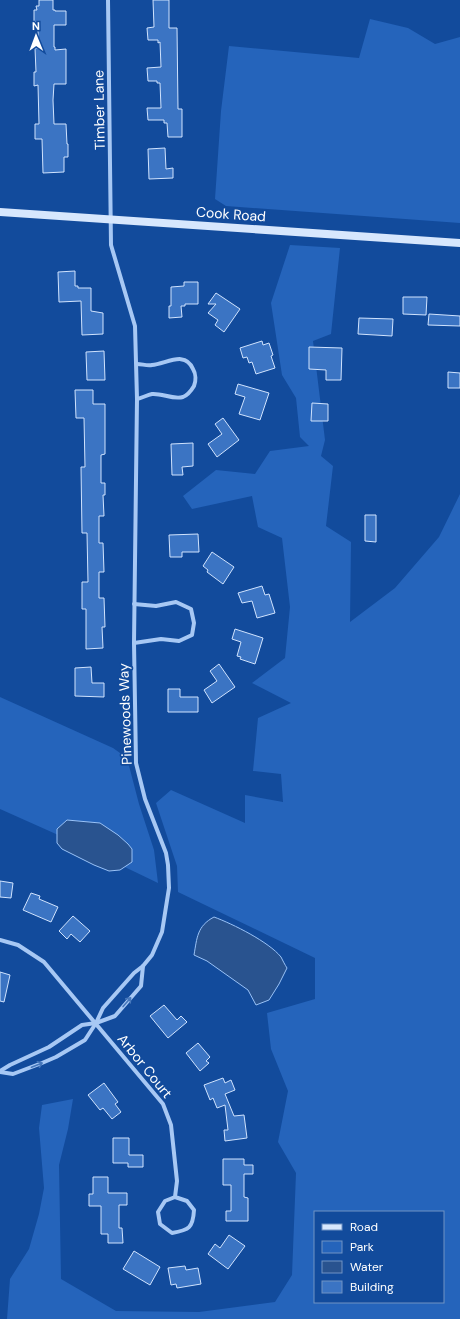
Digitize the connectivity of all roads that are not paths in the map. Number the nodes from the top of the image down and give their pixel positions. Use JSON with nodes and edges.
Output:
{"nodes":[{"id":1,"x":108,"y":0,"type":"edge"},
{"id":2,"x":0,"y":212,"type":"edge"},
{"id":3,"x":111,"y":219,"type":"junction"},
{"id":4,"x":460,"y":243,"type":"edge"},
{"id":5,"x":137,"y":364,"type":"junction"},
{"id":6,"x":137,"y":399,"type":"junction"},
{"id":7,"x":134,"y":604,"type":"junction"},
{"id":8,"x":134,"y":643,"type":"junction"},
{"id":9,"x":0,"y":940,"type":"edge"},
{"id":10,"x":143,"y":966,"type":"junction"},
{"id":11,"x":96,"y":1023,"type":"junction"},
{"id":12,"x":0,"y":1072,"type":"edge"},
{"id":13,"x":175,"y":1198,"type":"junction"}],
"edges":[{"from":1,"to":3,"type":"street","name":"Timber Lane"},
{"from":2,"to":3,"type":"street","name":"Cook Road"},
{"from":3,"to":4,"type":"street","name":"Cook Road"},
{"from":3,"to":5,"type":"street","name":"Pinewoods Way"},
{"from":5,"to":6,"type":"street","name":"Pinewoods Way"},
{"from":5,"to":6,"type":"street"},
{"from":6,"to":7,"type":"street","name":"Pinewoods Way"},
{"from":7,"to":8,"type":"street","name":"Pinewoods Way"},
{"from":7,"to":8,"type":"street","name":"Pinewoods Way"},
{"from":8,"to":10,"type":"street","name":"Pinewoods Way"},
{"from":9,"to":11,"type":"street","name":"Arbor Court"},
{"from":10,"to":11,"type":"street","name":"Pinewoods Way"},
{"from":11,"to":10,"type":"street","name":"Pinewoods Way","one_way":true},
{"from":11,"to":12,"type":"street","name":"Pinewoods Way"},
{"from":12,"to":11,"type":"street","name":"Pinewoods Way","one_way":true},
{"from":11,"to":13,"type":"street","name":"Arbor Court"},
{"from":13,"to":13,"type":"street"}]}
